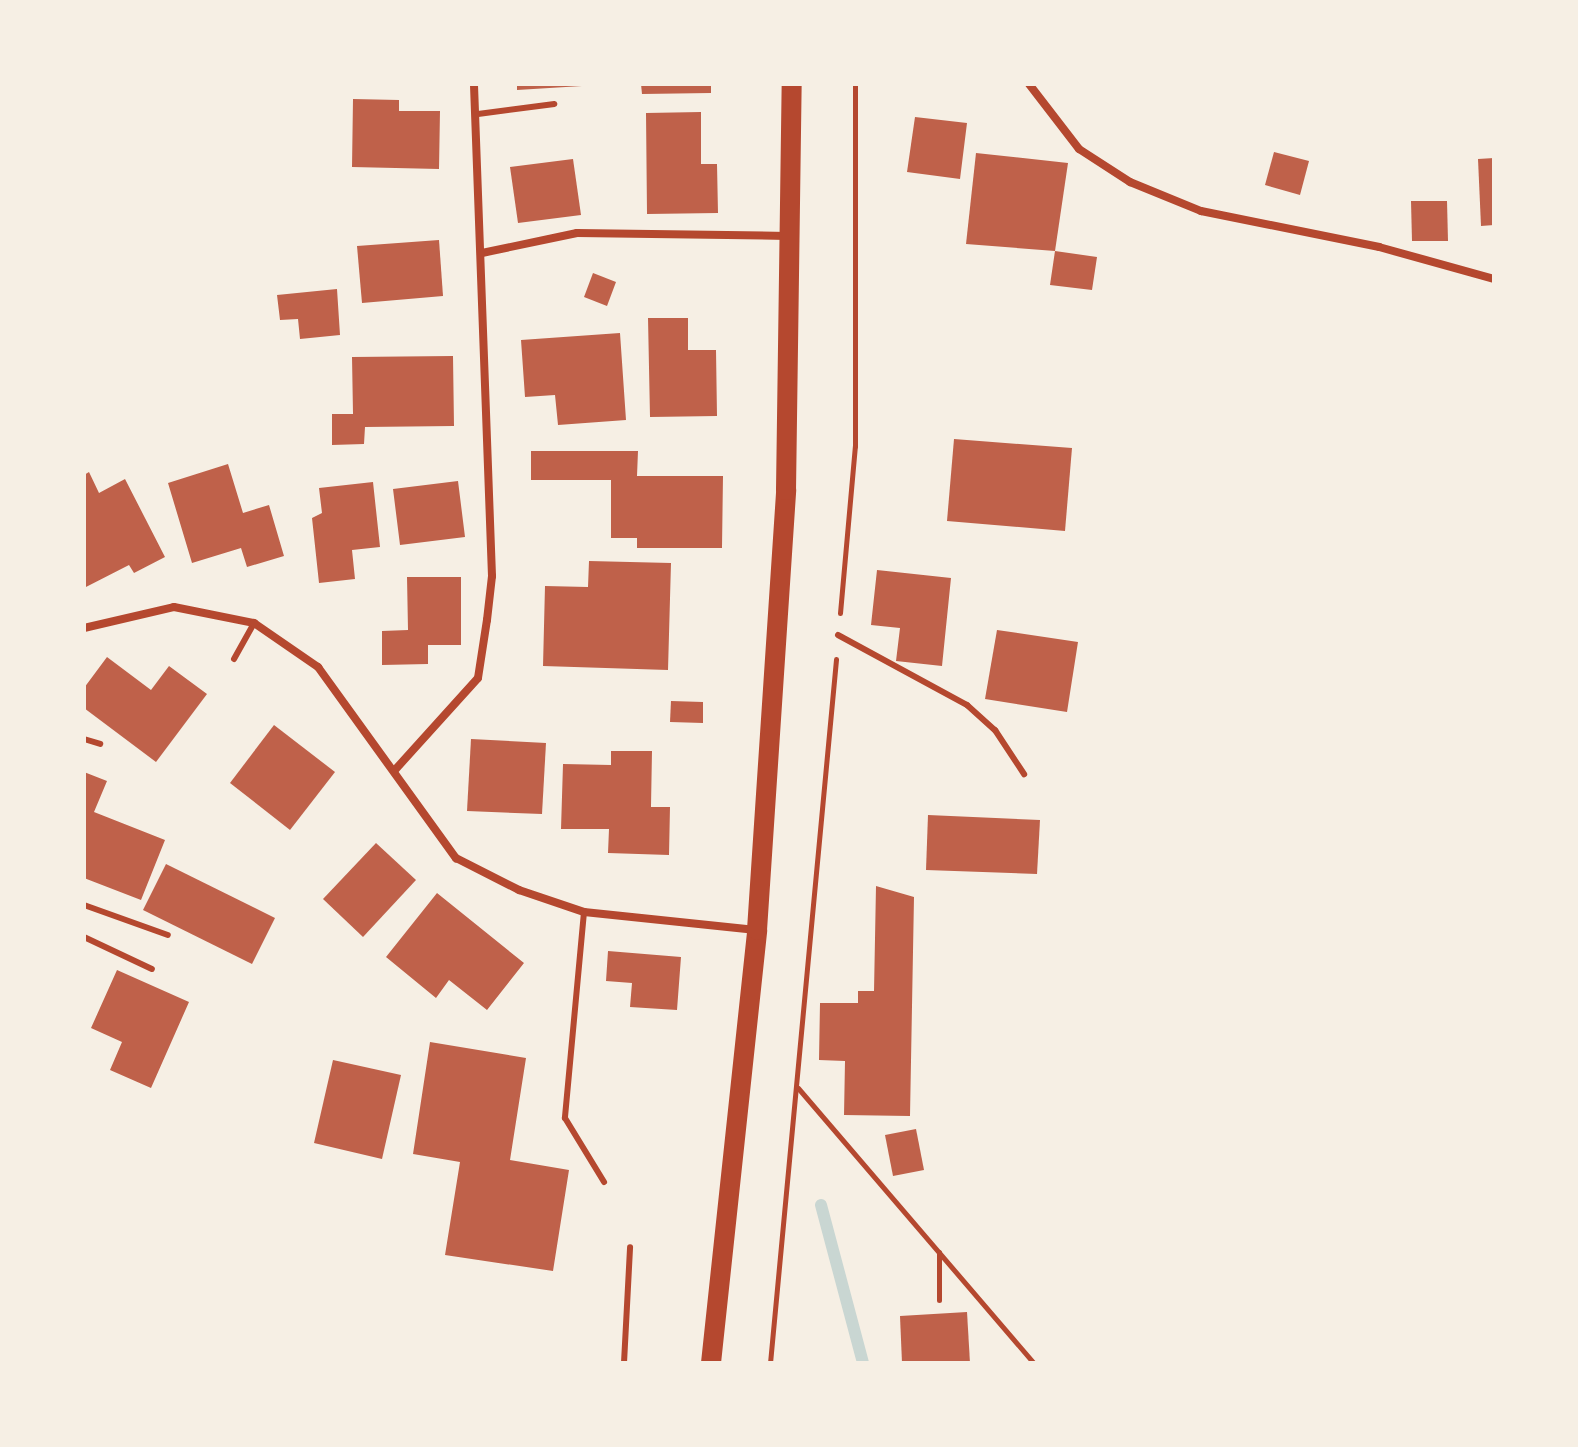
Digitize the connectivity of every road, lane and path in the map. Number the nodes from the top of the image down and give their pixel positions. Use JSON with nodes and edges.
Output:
{"nodes":[{"id":1,"x":474,"y":84,"type":"edge"},
{"id":2,"x":792,"y":84,"type":"edge"},
{"id":3,"x":855,"y":84,"type":"edge"},
{"id":4,"x":1029,"y":84,"type":"edge"},
{"id":5,"x":554,"y":104,"type":"dead end"},
{"id":6,"x":478,"y":114,"type":"junction"},
{"id":7,"x":793,"y":236,"type":"junction"},
{"id":8,"x":482,"y":253,"type":"junction"},
{"id":9,"x":1494,"y":279,"type":"edge"},
{"id":10,"x":254,"y":623,"type":"junction"},
{"id":11,"x":84,"y":628,"type":"edge"},
{"id":12,"x":838,"y":635,"type":"junction"},
{"id":13,"x":234,"y":659,"type":"dead end"},
{"id":14,"x":84,"y":739,"type":"edge"},
{"id":15,"x":100,"y":744,"type":"dead end"},
{"id":16,"x":394,"y":771,"type":"junction"},
{"id":17,"x":1024,"y":774,"type":"dead end"},
{"id":18,"x":84,"y":905,"type":"edge"},
{"id":19,"x":584,"y":912,"type":"junction"},
{"id":20,"x":757,"y":930,"type":"junction"},
{"id":21,"x":168,"y":935,"type":"dead end"},
{"id":22,"x":84,"y":937,"type":"edge"},
{"id":23,"x":152,"y":969,"type":"dead end"},
{"id":24,"x":798,"y":1088,"type":"junction"},
{"id":25,"x":604,"y":1182,"type":"dead end"},
{"id":26,"x":630,"y":1247,"type":"dead end"},
{"id":27,"x":939,"y":1251,"type":"junction"},
{"id":28,"x":939,"y":1300,"type":"dead end"},
{"id":29,"x":624,"y":1363,"type":"edge"},
{"id":30,"x":711,"y":1363,"type":"edge"},
{"id":31,"x":770,"y":1363,"type":"edge"},
{"id":32,"x":1034,"y":1363,"type":"edge"}],
"edges":[{"from":1,"to":6,"type":"street"},
{"from":2,"to":7,"type":"main road"},
{"from":3,"to":12,"type":"path"},
{"from":4,"to":9,"type":"street"},
{"from":5,"to":6,"type":"lane"},
{"from":6,"to":8,"type":"street"},
{"from":7,"to":8,"type":"street"},
{"from":7,"to":20,"type":"main road"},
{"from":8,"to":16,"type":"street"},
{"from":10,"to":11,"type":"street"},
{"from":10,"to":13,"type":"lane"},
{"from":10,"to":16,"type":"street"},
{"from":12,"to":17,"type":"lane"},
{"from":12,"to":24,"type":"path"},
{"from":14,"to":15,"type":"lane"},
{"from":16,"to":19,"type":"street"},
{"from":18,"to":21,"type":"lane"},
{"from":19,"to":20,"type":"street"},
{"from":19,"to":25,"type":"lane"},
{"from":20,"to":30,"type":"main road"},
{"from":22,"to":23,"type":"lane"},
{"from":24,"to":27,"type":"path"},
{"from":24,"to":31,"type":"path"},
{"from":26,"to":29,"type":"lane"},
{"from":27,"to":28,"type":"path"},
{"from":27,"to":32,"type":"path"}]}
